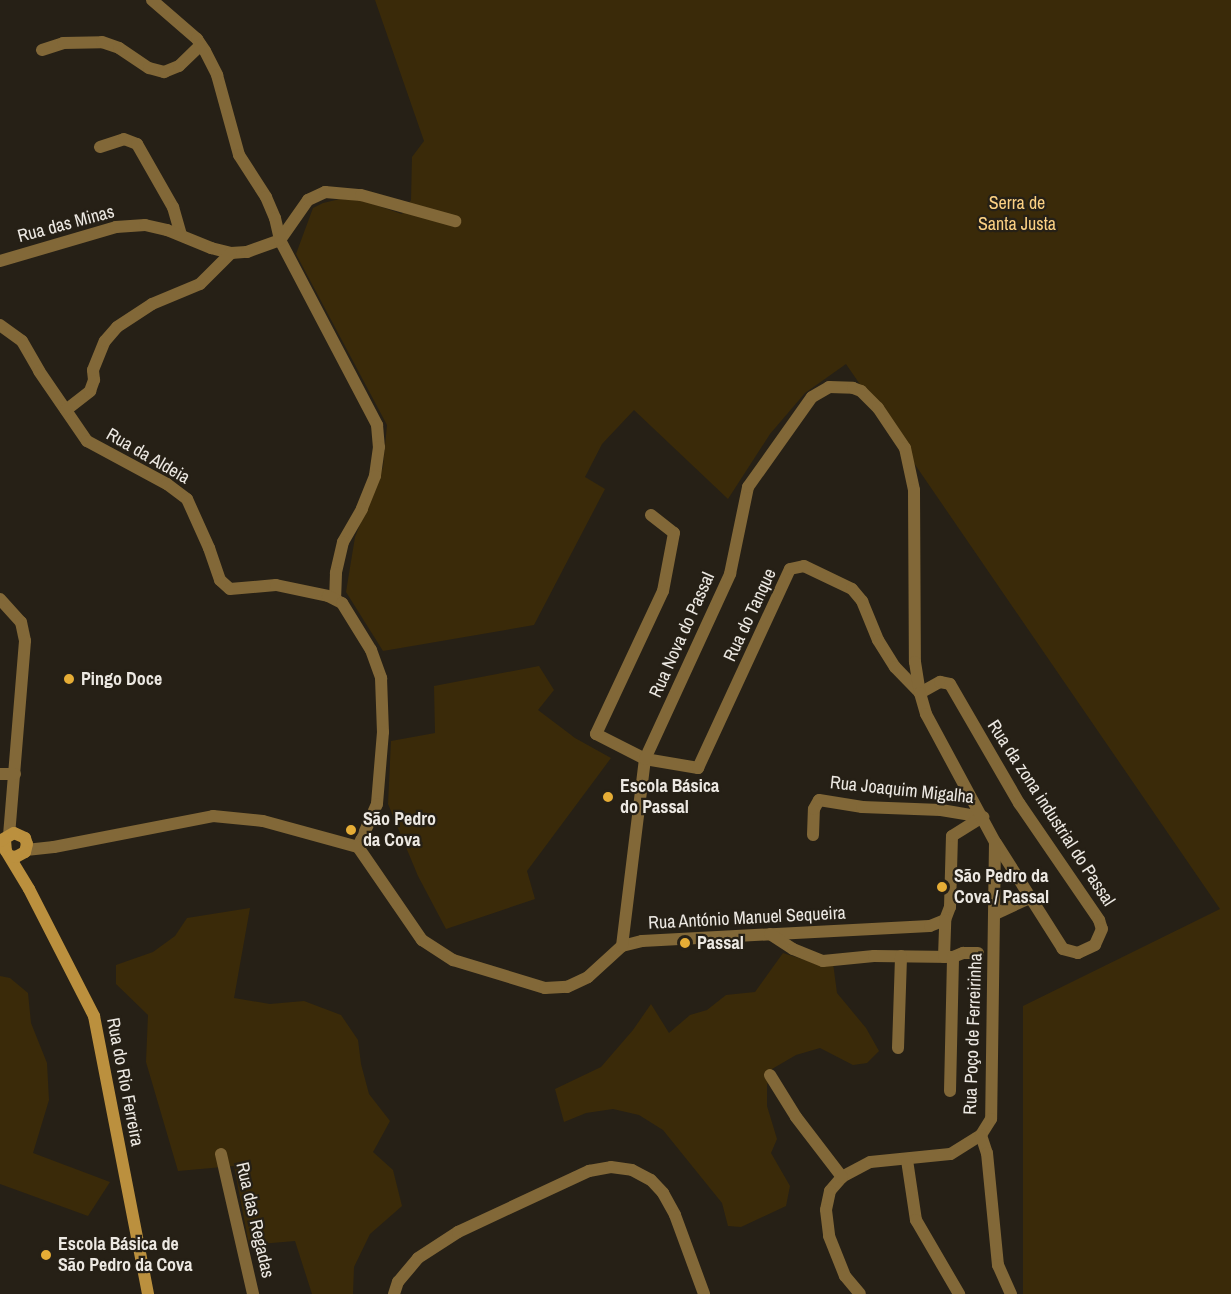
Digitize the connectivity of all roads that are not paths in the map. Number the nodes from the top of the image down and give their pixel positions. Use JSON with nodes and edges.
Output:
{"nodes":[{"id":1,"x":152,"y":0,"type":"edge"},
{"id":2,"x":201,"y":45,"type":"junction"},
{"id":3,"x":42,"y":50,"type":"dead end"},
{"id":4,"x":100,"y":147,"type":"dead end"},
{"id":5,"x":455,"y":221,"type":"dead end"},
{"id":6,"x":181,"y":236,"type":"junction"},
{"id":7,"x":280,"y":240,"type":"junction"},
{"id":8,"x":231,"y":253,"type":"junction"},
{"id":9,"x":0,"y":261,"type":"edge"},
{"id":10,"x":0,"y":325,"type":"edge"},
{"id":11,"x":66,"y":410,"type":"junction"},
{"id":12,"x":651,"y":515,"type":"dead end"},
{"id":13,"x":0,"y":599,"type":"edge"},
{"id":14,"x":335,"y":599,"type":"junction"},
{"id":15,"x":920,"y":693,"type":"junction"},
{"id":16,"x":645,"y":759,"type":"junction"},
{"id":17,"x":0,"y":774,"type":"edge"},
{"id":18,"x":15,"y":774,"type":"junction"},
{"id":19,"x":983,"y":817,"type":"junction"},
{"id":20,"x":813,"y":835,"type":"dead end"},
{"id":21,"x":995,"y":842,"type":"junction"},
{"id":22,"x":12,"y":845,"type":"edge"},
{"id":23,"x":358,"y":848,"type":"junction"},
{"id":24,"x":1029,"y":898,"type":"junction"},
{"id":25,"x":995,"y":914,"type":"junction"},
{"id":26,"x":945,"y":920,"type":"junction"},
{"id":27,"x":770,"y":934,"type":"junction"},
{"id":28,"x":622,"y":946,"type":"junction"},
{"id":29,"x":978,"y":953,"type":"dead end"},
{"id":30,"x":901,"y":956,"type":"junction"},
{"id":31,"x":949,"y":957,"type":"junction"},
{"id":32,"x":898,"y":1048,"type":"dead end"},
{"id":33,"x":770,"y":1075,"type":"dead end"},
{"id":34,"x":950,"y":1091,"type":"dead end"},
{"id":35,"x":981,"y":1135,"type":"junction"},
{"id":36,"x":221,"y":1154,"type":"dead end"},
{"id":37,"x":907,"y":1160,"type":"junction"},
{"id":38,"x":842,"y":1177,"type":"junction"},
{"id":39,"x":148,"y":1294,"type":"edge"},
{"id":40,"x":253,"y":1294,"type":"edge"},
{"id":41,"x":394,"y":1294,"type":"edge"},
{"id":42,"x":704,"y":1294,"type":"edge"},
{"id":43,"x":860,"y":1294,"type":"edge"},
{"id":44,"x":959,"y":1294,"type":"edge"},
{"id":45,"x":1011,"y":1294,"type":"edge"}],
"edges":[{"from":1,"to":2,"type":"street"},
{"from":2,"to":3,"type":"street"},
{"from":2,"to":7,"type":"street"},
{"from":4,"to":6,"type":"street"},
{"from":5,"to":7,"type":"street"},
{"from":6,"to":8,"type":"street","name":"Rua das Minas"},
{"from":6,"to":9,"type":"street","name":"Rua das Minas"},
{"from":7,"to":8,"type":"street","name":"Rua das Minas"},
{"from":7,"to":14,"type":"street"},
{"from":8,"to":11,"type":"street"},
{"from":10,"to":11,"type":"street","name":"Rua da Aldeia"},
{"from":11,"to":14,"type":"street","name":"Rua da Aldeia"},
{"from":12,"to":16,"type":"street"},
{"from":13,"to":18,"type":"street"},
{"from":14,"to":23,"type":"street"},
{"from":15,"to":16,"type":"street","name":"Rua do Tanque"},
{"from":15,"to":16,"type":"street","name":"Rua Nova do Passal"},
{"from":15,"to":19,"type":"street","name":"Rua Nova do Passal"},
{"from":15,"to":24,"type":"street","name":"Rua da zona industrial do Passal"},
{"from":16,"to":28,"type":"street","name":"Rua Nova do Passal"},
{"from":17,"to":18,"type":"street"},
{"from":18,"to":22,"type":"street"},
{"from":19,"to":20,"type":"street","name":"Rua Joaquim Migalha"},
{"from":19,"to":21,"type":"street","name":"Rua Poço de Ferreirinha"},
{"from":19,"to":26,"type":"street"},
{"from":21,"to":24,"type":"street","name":"Rua da zona industrial do Passal"},
{"from":21,"to":25,"type":"street","name":"Rua Poço de Ferreirinha"},
{"from":22,"to":23,"type":"street"},
{"from":22,"to":39,"type":"street","name":"Rua do Rio Ferreira"},
{"from":23,"to":28,"type":"street"},
{"from":24,"to":25,"type":"street"},
{"from":25,"to":35,"type":"street","name":"Rua Poço de Ferreirinha"},
{"from":26,"to":27,"type":"street","name":"Rua António Manuel Sequeira"},
{"from":26,"to":31,"type":"street"},
{"from":27,"to":28,"type":"street","name":"Rua António Manuel Sequeira"},
{"from":27,"to":30,"type":"street"},
{"from":29,"to":31,"type":"street"},
{"from":30,"to":31,"type":"street"},
{"from":30,"to":32,"type":"street"},
{"from":31,"to":34,"type":"street"},
{"from":33,"to":38,"type":"street"},
{"from":35,"to":37,"type":"street"},
{"from":35,"to":45,"type":"street","name":"Rua Poço de Ferreirinha"},
{"from":36,"to":40,"type":"street","name":"Rua das Regadas"},
{"from":37,"to":38,"type":"street"},
{"from":37,"to":44,"type":"street"},
{"from":38,"to":43,"type":"street"},
{"from":41,"to":42,"type":"street"}]}
